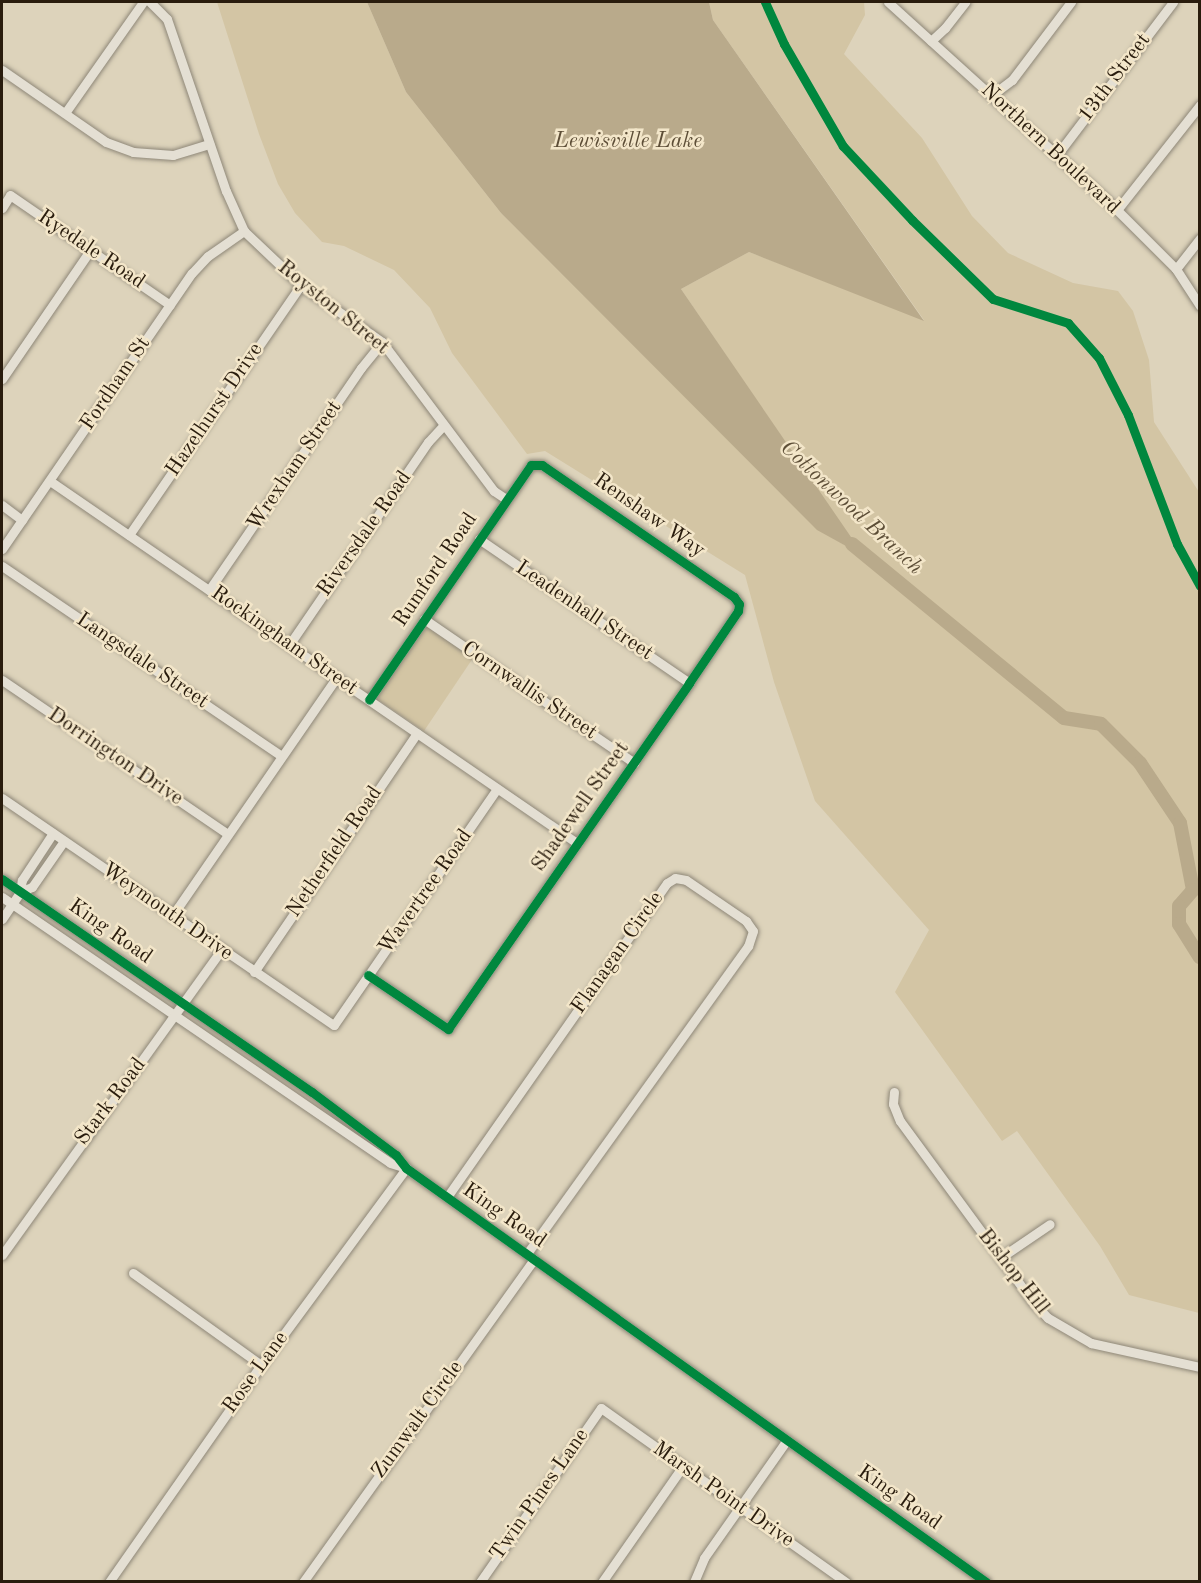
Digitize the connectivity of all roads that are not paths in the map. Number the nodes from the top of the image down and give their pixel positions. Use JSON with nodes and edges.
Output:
{"nodes":[{"id":1,"x":143,"y":2,"type":"edge"},
{"id":2,"x":150,"y":2,"type":"edge"},
{"id":3,"x":888,"y":2,"type":"edge"},
{"id":4,"x":965,"y":2,"type":"edge"},
{"id":5,"x":1071,"y":2,"type":"edge"},
{"id":6,"x":1173,"y":2,"type":"edge"},
{"id":7,"x":931,"y":41,"type":"junction"},
{"id":8,"x":2,"y":70,"type":"edge"},
{"id":9,"x":992,"y":95,"type":"junction"},
{"id":10,"x":1200,"y":105,"type":"edge"},
{"id":11,"x":65,"y":113,"type":"junction"},
{"id":12,"x":209,"y":144,"type":"junction"},
{"id":13,"x":1057,"y":155,"type":"junction"},
{"id":14,"x":2,"y":208,"type":"edge"},
{"id":15,"x":1117,"y":210,"type":"junction"},
{"id":16,"x":244,"y":231,"type":"junction"},
{"id":17,"x":1200,"y":238,"type":"edge"},
{"id":18,"x":91,"y":249,"type":"junction"},
{"id":19,"x":1176,"y":269,"type":"junction"},
{"id":20,"x":301,"y":285,"type":"junction"},
{"id":21,"x":170,"y":305,"type":"junction"},
{"id":22,"x":1200,"y":306,"type":"edge"},
{"id":23,"x":382,"y":342,"type":"junction"},
{"id":24,"x":2,"y":380,"type":"edge"},
{"id":25,"x":444,"y":425,"type":"junction"},
{"id":26,"x":535,"y":464,"type":"joint"},
{"id":27,"x":50,"y":480,"type":"junction"},
{"id":28,"x":506,"y":499,"type":"junction"},
{"id":29,"x":2,"y":505,"type":"edge"},
{"id":30,"x":22,"y":520,"type":"junction"},
{"id":31,"x":129,"y":535,"type":"junction"},
{"id":32,"x":478,"y":539,"type":"junction"},
{"id":33,"x":2,"y":549,"type":"edge"},
{"id":34,"x":2,"y":566,"type":"edge"},
{"id":35,"x":209,"y":590,"type":"junction"},
{"id":36,"x":738,"y":604,"type":"joint"},
{"id":37,"x":424,"y":619,"type":"junction"},
{"id":38,"x":289,"y":645,"type":"junction"},
{"id":39,"x":336,"y":678,"type":"junction"},
{"id":40,"x":2,"y":681,"type":"edge"},
{"id":41,"x":689,"y":683,"type":"junction"},
{"id":42,"x":369,"y":700,"type":"junction"},
{"id":43,"x":417,"y":733,"type":"junction"},
{"id":44,"x":282,"y":756,"type":"junction"},
{"id":45,"x":634,"y":763,"type":"junction"},
{"id":46,"x":497,"y":789,"type":"junction"},
{"id":47,"x":2,"y":798,"type":"edge"},
{"id":48,"x":53,"y":833,"type":"junction"},
{"id":49,"x":228,"y":834,"type":"junction"},
{"id":50,"x":64,"y":841,"type":"junction"},
{"id":51,"x":577,"y":843,"type":"junction"},
{"id":52,"x":2,"y":879,"type":"edge"},
{"id":53,"x":20,"y":892,"type":"junction"},
{"id":54,"x":2,"y":897,"type":"edge"},
{"id":55,"x":12,"y":904,"type":"junction"},
{"id":56,"x":172,"y":916,"type":"junction"},
{"id":57,"x":2,"y":919,"type":"edge"},
{"id":58,"x":71,"y":926,"type":"junction"},
{"id":59,"x":61,"y":938,"type":"junction"},
{"id":60,"x":221,"y":950,"type":"junction"},
{"id":61,"x":254,"y":972,"type":"junction"},
{"id":62,"x":368,"y":975,"type":"junction"},
{"id":63,"x":183,"y":1004,"type":"junction"},
{"id":64,"x":174,"y":1016,"type":"junction"},
{"id":65,"x":334,"y":1025,"type":"joint"},
{"id":66,"x":262,"y":1058,"type":"junction"},
{"id":67,"x":254,"y":1070,"type":"junction"},
{"id":68,"x":894,"y":1092,"type":"dead end"},
{"id":69,"x":406,"y":1168,"type":"junction"},
{"id":70,"x":447,"y":1197,"type":"junction"},
{"id":71,"x":1050,"y":1224,"type":"dead end"},
{"id":72,"x":2,"y":1255,"type":"edge"},
{"id":73,"x":531,"y":1257,"type":"junction"},
{"id":74,"x":1000,"y":1258,"type":"junction"},
{"id":75,"x":133,"y":1273,"type":"dead end"},
{"id":76,"x":261,"y":1365,"type":"junction"},
{"id":77,"x":1200,"y":1367,"type":"edge"},
{"id":78,"x":601,"y":1408,"type":"joint"},
{"id":79,"x":787,"y":1440,"type":"junction"},
{"id":80,"x":683,"y":1466,"type":"junction"},
{"id":81,"x":740,"y":1506,"type":"junction"},
{"id":82,"x":840,"y":1580,"type":"edge"},
{"id":83,"x":111,"y":1581,"type":"edge"},
{"id":84,"x":303,"y":1581,"type":"edge"},
{"id":85,"x":480,"y":1581,"type":"edge"},
{"id":86,"x":602,"y":1581,"type":"edge"},
{"id":87,"x":694,"y":1581,"type":"edge"},
{"id":88,"x":986,"y":1581,"type":"edge"}],
"edges":[{"from":1,"to":11,"type":"street"},
{"from":2,"to":12,"type":"street","name":"Royston Street"},
{"from":3,"to":7,"type":"street","name":"Northern Boulevard"},
{"from":4,"to":7,"type":"street"},
{"from":5,"to":9,"type":"street"},
{"from":6,"to":13,"type":"street","name":"13th Street"},
{"from":7,"to":9,"type":"street","name":"Northern Boulevard"},
{"from":8,"to":11,"type":"street"},
{"from":9,"to":13,"type":"street","name":"Northern Boulevard"},
{"from":10,"to":15,"type":"street"},
{"from":11,"to":12,"type":"street"},
{"from":12,"to":16,"type":"street","name":"Royston Street"},
{"from":13,"to":15,"type":"street","name":"Northern Boulevard"},
{"from":14,"to":18,"type":"street","name":"Ryedale Road"},
{"from":15,"to":19,"type":"street","name":"Northern Boulevard"},
{"from":16,"to":20,"type":"street","name":"Royston Street"},
{"from":16,"to":21,"type":"street","name":"Fordham St"},
{"from":17,"to":19,"type":"street"},
{"from":18,"to":21,"type":"street","name":"Ryedale Road"},
{"from":18,"to":24,"type":"street"},
{"from":19,"to":22,"type":"street","name":"Northern Boulevard"},
{"from":20,"to":23,"type":"street","name":"Royston Street"},
{"from":20,"to":31,"type":"street","name":"Hazelhurst Drive"},
{"from":21,"to":27,"type":"street","name":"Fordham St"},
{"from":23,"to":25,"type":"street","name":"Royston Street"},
{"from":23,"to":35,"type":"street","name":"Wrexham Street"},
{"from":25,"to":28,"type":"street","name":"Royston Street"},
{"from":25,"to":38,"type":"street","name":"Riversdale Road"},
{"from":26,"to":28,"type":"street","name":"Rumford Road"},
{"from":26,"to":36,"type":"street","name":"Renshaw Way"},
{"from":27,"to":30,"type":"street","name":"Fordham St"},
{"from":27,"to":31,"type":"street","name":"Rockingham Street"},
{"from":28,"to":32,"type":"street","name":"Rumford Road"},
{"from":29,"to":30,"type":"street"},
{"from":30,"to":33,"type":"street","name":"Fordham St"},
{"from":31,"to":35,"type":"street","name":"Rockingham Street"},
{"from":32,"to":37,"type":"street","name":"Rumford Road"},
{"from":32,"to":41,"type":"street","name":"Leadenhall Street"},
{"from":34,"to":44,"type":"street","name":"Langsdale Street"},
{"from":35,"to":38,"type":"street","name":"Rockingham Street"},
{"from":36,"to":41,"type":"street","name":"Shadewell Street"},
{"from":37,"to":42,"type":"street","name":"Rumford Road"},
{"from":37,"to":45,"type":"street","name":"Cornwallis Street"},
{"from":38,"to":39,"type":"street","name":"Rockingham Street"},
{"from":39,"to":42,"type":"street","name":"Rockingham Street"},
{"from":39,"to":44,"type":"street"},
{"from":40,"to":49,"type":"street","name":"Dorrington Drive"},
{"from":41,"to":45,"type":"street","name":"Shadewell Street"},
{"from":42,"to":43,"type":"street","name":"Rockingham Street"},
{"from":43,"to":46,"type":"street","name":"Rockingham Street"},
{"from":43,"to":61,"type":"street","name":"Netherfield Road"},
{"from":44,"to":49,"type":"street"},
{"from":45,"to":51,"type":"street","name":"Shadewell Street"},
{"from":46,"to":51,"type":"street","name":"Rockingham Street"},
{"from":46,"to":62,"type":"street","name":"Wavertree Road"},
{"from":47,"to":48,"type":"street","name":"Weymouth Drive"},
{"from":48,"to":50,"type":"street","name":"Weymouth Drive"},
{"from":48,"to":53,"type":"street"},
{"from":49,"to":56,"type":"street"},
{"from":50,"to":53,"type":"street"},
{"from":50,"to":56,"type":"street","name":"Weymouth Drive"},
{"from":51,"to":62,"type":"street","name":"Shadewell Street"},
{"from":52,"to":53,"type":"street","name":"King Road"},
{"from":53,"to":55,"type":"street"},
{"from":53,"to":58,"type":"street","name":"King Road"},
{"from":54,"to":55,"type":"street","name":"King Road"},
{"from":55,"to":57,"type":"street"},
{"from":55,"to":59,"type":"street","name":"King Road"},
{"from":56,"to":60,"type":"street","name":"Weymouth Drive"},
{"from":58,"to":59,"type":"street"},
{"from":58,"to":63,"type":"street","name":"King Road"},
{"from":59,"to":64,"type":"street","name":"King Road"},
{"from":60,"to":61,"type":"street","name":"Weymouth Drive"},
{"from":60,"to":63,"type":"street","name":"Stark Road"},
{"from":61,"to":65,"type":"street","name":"Weymouth Drive"},
{"from":62,"to":65,"type":"street","name":"Wavertree Road"},
{"from":63,"to":64,"type":"street","name":"Stark Road"},
{"from":63,"to":66,"type":"street","name":"King Road"},
{"from":64,"to":67,"type":"street","name":"King Road"},
{"from":64,"to":72,"type":"street","name":"Stark Road"},
{"from":66,"to":67,"type":"street"},
{"from":66,"to":69,"type":"street","name":"King Road"},
{"from":67,"to":69,"type":"street","name":"King Road"},
{"from":68,"to":74,"type":"street","name":"Bishop Hill"},
{"from":69,"to":70,"type":"street","name":"King Road"},
{"from":69,"to":76,"type":"street","name":"Rose Lane"},
{"from":70,"to":73,"type":"street","name":"King Road"},
{"from":70,"to":73,"type":"street","name":"Flanagan Circle"},
{"from":71,"to":74,"type":"street"},
{"from":73,"to":79,"type":"street","name":"King Road"},
{"from":73,"to":84,"type":"street","name":"Zumwalt Circle"},
{"from":74,"to":77,"type":"street","name":"Bishop Hill"},
{"from":75,"to":76,"type":"street"},
{"from":76,"to":83,"type":"street","name":"Rose Lane"},
{"from":78,"to":80,"type":"street","name":"Marsh Point Drive"},
{"from":78,"to":85,"type":"street","name":"Twin Pines Lane"},
{"from":79,"to":81,"type":"street"},
{"from":79,"to":88,"type":"street","name":"King Road"},
{"from":80,"to":81,"type":"street","name":"Marsh Point Drive"},
{"from":80,"to":86,"type":"street"},
{"from":81,"to":82,"type":"street","name":"Marsh Point Drive"},
{"from":81,"to":87,"type":"street"}]}
